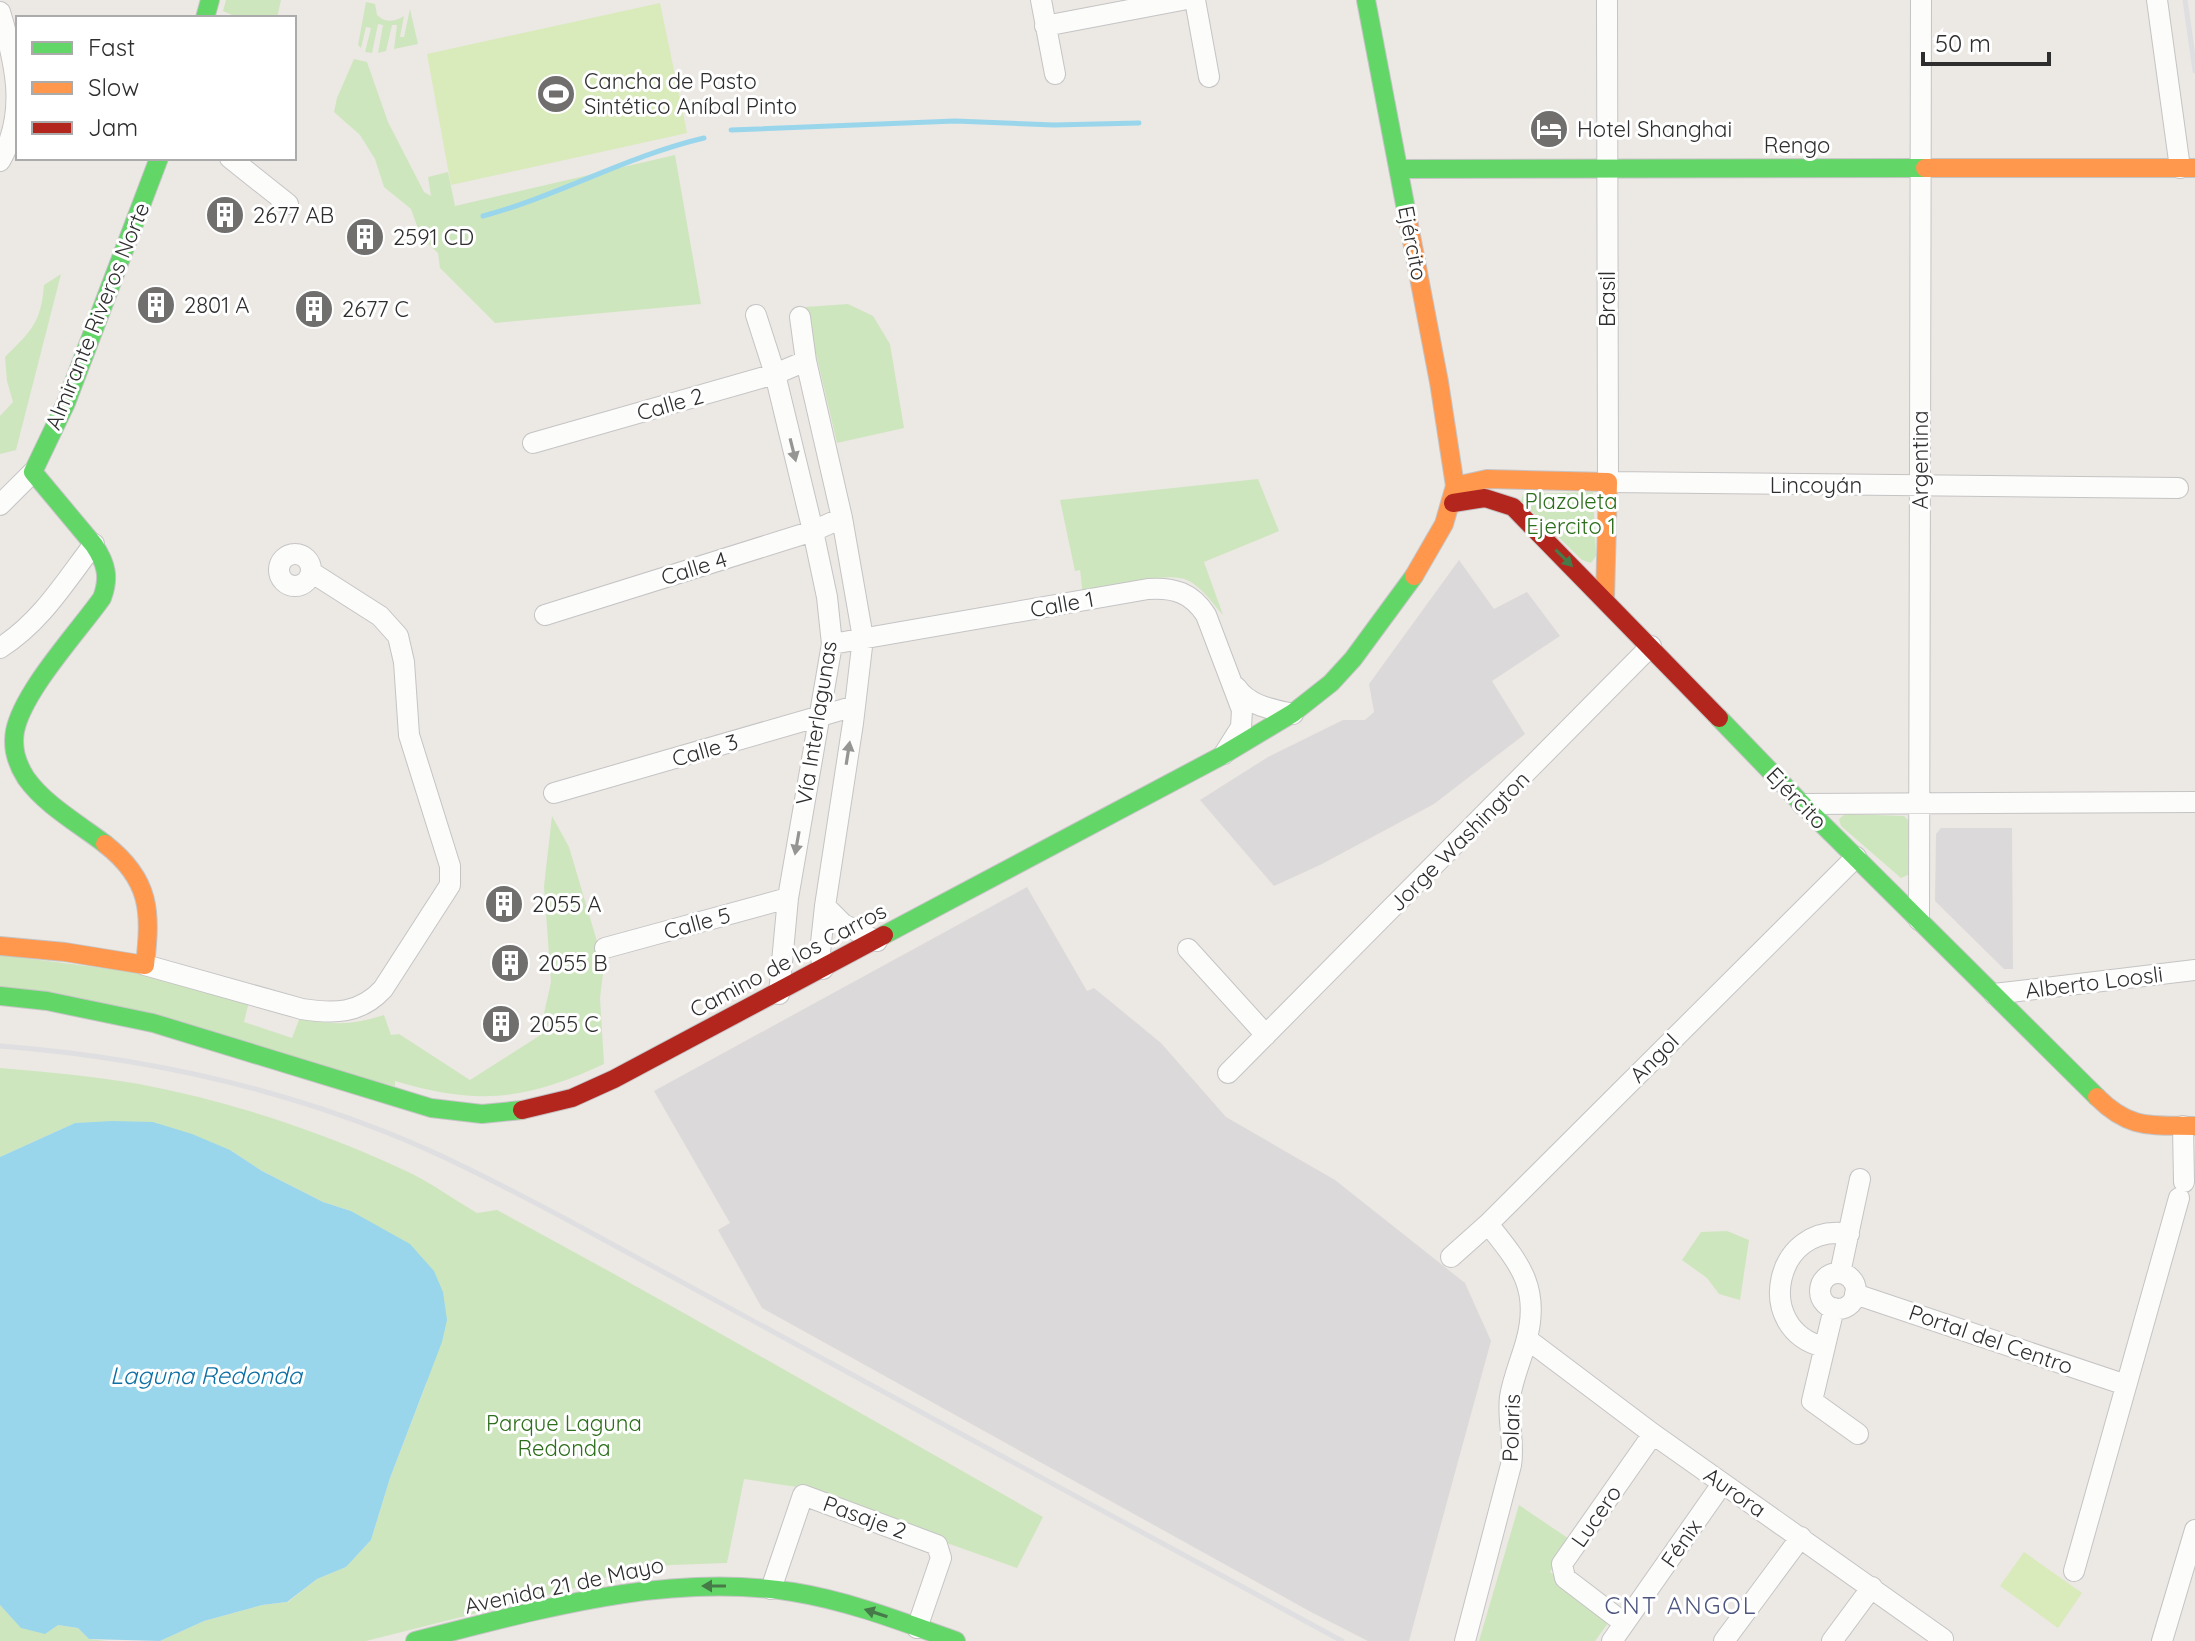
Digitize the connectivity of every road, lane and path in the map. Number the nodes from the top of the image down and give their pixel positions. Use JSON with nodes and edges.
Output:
{"nodes":[{"id":1,"x":1041,"y":0,"type":"edge"},
{"id":2,"x":1182,"y":0,"type":"edge"},
{"id":3,"x":1195,"y":0,"type":"edge"},
{"id":4,"x":1366,"y":0,"type":"edge"},
{"id":5,"x":1607,"y":0,"type":"edge"},
{"id":6,"x":1921,"y":0,"type":"edge"},
{"id":7,"x":2157,"y":0,"type":"edge"},
{"id":8,"x":0,"y":12,"type":"edge"},
{"id":9,"x":1045,"y":26,"type":"junction"},
{"id":10,"x":1055,"y":74,"type":"dead end"},
{"id":11,"x":1209,"y":77,"type":"dead end"},
{"id":12,"x":16,"y":85,"type":"edge"},
{"id":13,"x":16,"y":112,"type":"edge"},
{"id":14,"x":158,"y":160,"type":"edge"},
{"id":15,"x":233,"y":160,"type":"edge"},
{"id":16,"x":0,"y":161,"type":"edge"},
{"id":17,"x":2188,"y":168,"type":"edge"},
{"id":18,"x":1399,"y":169,"type":"junction"},
{"id":19,"x":1607,"y":169,"type":"junction"},
{"id":20,"x":1920,"y":169,"type":"junction"},
{"id":21,"x":288,"y":204,"type":"dead end"},
{"id":22,"x":756,"y":315,"type":"dead end"},
{"id":23,"x":800,"y":317,"type":"dead end"},
{"id":24,"x":806,"y":361,"type":"junction"},
{"id":25,"x":775,"y":374,"type":"junction"},
{"id":26,"x":533,"y":443,"type":"dead end"},
{"id":27,"x":33,"y":472,"type":"junction"},
{"id":28,"x":1608,"y":482,"type":"junction"},
{"id":29,"x":1919,"y":486,"type":"junction"},
{"id":30,"x":2178,"y":488,"type":"dead end"},
{"id":31,"x":1454,"y":495,"type":"junction"},
{"id":32,"x":0,"y":505,"type":"edge"},
{"id":33,"x":842,"y":518,"type":"junction"},
{"id":34,"x":813,"y":531,"type":"junction"},
{"id":35,"x":94,"y":544,"type":"junction"},
{"id":36,"x":311,"y":572,"type":"dead end"},
{"id":37,"x":1605,"y":599,"type":"junction"},
{"id":38,"x":545,"y":615,"type":"dead end"},
{"id":39,"x":863,"y":638,"type":"junction"},
{"id":40,"x":832,"y":644,"type":"junction"},
{"id":41,"x":1651,"y":646,"type":"junction"},
{"id":42,"x":0,"y":648,"type":"edge"},
{"id":43,"x":1236,"y":687,"type":"junction"},
{"id":44,"x":855,"y":706,"type":"junction"},
{"id":45,"x":1293,"y":714,"type":"junction"},
{"id":46,"x":819,"y":717,"type":"junction"},
{"id":47,"x":1223,"y":755,"type":"junction"},
{"id":48,"x":554,"y":793,"type":"dead end"},
{"id":49,"x":2195,"y":802,"type":"edge"},
{"id":50,"x":1919,"y":803,"type":"junction"},
{"id":51,"x":1802,"y":804,"type":"junction"},
{"id":52,"x":1856,"y":857,"type":"junction"},
{"id":53,"x":788,"y":898,"type":"junction"},
{"id":54,"x":825,"y":906,"type":"junction"},
{"id":55,"x":1919,"y":920,"type":"junction"},
{"id":56,"x":877,"y":941,"type":"junction"},
{"id":57,"x":0,"y":946,"type":"edge"},
{"id":58,"x":605,"y":948,"type":"dead end"},
{"id":59,"x":1188,"y":949,"type":"dead end"},
{"id":60,"x":145,"y":965,"type":"junction"},
{"id":61,"x":823,"y":969,"type":"junction"},
{"id":62,"x":2195,"y":970,"type":"edge"},
{"id":63,"x":779,"y":994,"type":"junction"},
{"id":64,"x":1994,"y":994,"type":"junction"},
{"id":65,"x":0,"y":996,"type":"edge"},
{"id":66,"x":1266,"y":1035,"type":"junction"},
{"id":67,"x":1228,"y":1073,"type":"dead end"},
{"id":68,"x":2189,"y":1126,"type":"edge"},
{"id":69,"x":1860,"y":1179,"type":"dead end"},
{"id":70,"x":1488,"y":1224,"type":"junction"},
{"id":71,"x":1849,"y":1234,"type":"junction"},
{"id":72,"x":1451,"y":1257,"type":"dead end"},
{"id":73,"x":1840,"y":1273,"type":"junction"},
{"id":74,"x":1855,"y":1294,"type":"junction"},
{"id":75,"x":1834,"y":1308,"type":"junction"},
{"id":76,"x":1527,"y":1339,"type":"junction"},
{"id":77,"x":1824,"y":1347,"type":"junction"},
{"id":78,"x":2126,"y":1385,"type":"junction"},
{"id":79,"x":1653,"y":1434,"type":"junction"},
{"id":80,"x":1858,"y":1434,"type":"dead end"},
{"id":81,"x":1722,"y":1484,"type":"junction"},
{"id":82,"x":2195,"y":1530,"type":"edge"},
{"id":83,"x":1801,"y":1537,"type":"junction"},
{"id":84,"x":2074,"y":1571,"type":"dead end"},
{"id":85,"x":1872,"y":1587,"type":"junction"},
{"id":86,"x":771,"y":1589,"type":"junction"},
{"id":87,"x":642,"y":1610,"type":"dead end"},
{"id":88,"x":787,"y":1610,"type":"dead end"},
{"id":89,"x":1624,"y":1623,"type":"junction"},
{"id":90,"x":917,"y":1628,"type":"junction"},
{"id":91,"x":415,"y":1641,"type":"edge"},
{"id":92,"x":956,"y":1641,"type":"edge"},
{"id":93,"x":1465,"y":1641,"type":"edge"},
{"id":94,"x":1612,"y":1641,"type":"edge"},
{"id":95,"x":1724,"y":1641,"type":"edge"},
{"id":96,"x":1832,"y":1641,"type":"edge"},
{"id":97,"x":1941,"y":1641,"type":"edge"},
{"id":98,"x":2162,"y":1641,"type":"edge"}],
"edges":[{"from":1,"to":9,"type":"street"},
{"from":2,"to":9,"type":"street"},
{"from":3,"to":11,"type":"street"},
{"from":4,"to":18,"type":"main road","name":"Ejército"},
{"from":5,"to":19,"type":"street","name":"Brasil"},
{"from":6,"to":20,"type":"street","name":"Argentina"},
{"from":7,"to":17,"type":"street"},
{"from":8,"to":12,"type":"street"},
{"from":9,"to":10,"type":"street"},
{"from":13,"to":16,"type":"street"},
{"from":14,"to":27,"type":"main road","name":"Almirante Riveros Norte"},
{"from":15,"to":21,"type":"street"},
{"from":17,"to":20,"type":"main road","name":"Rengo"},
{"from":18,"to":19,"type":"main road","name":"Rengo"},
{"from":18,"to":31,"type":"main road","name":"Ejército"},
{"from":19,"to":20,"type":"main road","name":"Rengo"},
{"from":19,"to":28,"type":"street","name":"Brasil"},
{"from":20,"to":29,"type":"street","name":"Argentina"},
{"from":22,"to":25,"type":"street","name":"Vía Interlagunas"},
{"from":23,"to":24,"type":"street","name":"Vía Interlagunas"},
{"from":24,"to":25,"type":"street","name":"Calle 2"},
{"from":24,"to":33,"type":"street","name":"Vía Interlagunas"},
{"from":25,"to":26,"type":"street","name":"Calle 2"},
{"from":25,"to":34,"type":"street","name":"Vía Interlagunas","one_way":true},
{"from":27,"to":32,"type":"street"},
{"from":27,"to":35,"type":"main road"},
{"from":28,"to":29,"type":"street","name":"Lincoyán"},
{"from":28,"to":31,"type":"main road","name":"Lincoyán"},
{"from":28,"to":37,"type":"main road","name":"Brasil"},
{"from":29,"to":30,"type":"street","name":"Lincoyán"},
{"from":29,"to":50,"type":"street","name":"Argentina"},
{"from":31,"to":37,"type":"main road","name":"Ejército","one_way":true},
{"from":31,"to":45,"type":"main road","name":"Camino de los Carros"},
{"from":33,"to":34,"type":"street","name":"Calle 4"},
{"from":33,"to":39,"type":"street","name":"Vía Interlagunas"},
{"from":34,"to":38,"type":"street","name":"Calle 4"},
{"from":34,"to":40,"type":"street","name":"Vía Interlagunas"},
{"from":35,"to":42,"type":"street"},
{"from":35,"to":60,"type":"main road"},
{"from":36,"to":60,"type":"street"},
{"from":37,"to":41,"type":"main road","name":"Ejército"},
{"from":39,"to":40,"type":"street","name":"Calle 1"},
{"from":39,"to":43,"type":"street","name":"Calle 1"},
{"from":39,"to":44,"type":"street","name":"Vía Interlagunas"},
{"from":40,"to":46,"type":"street","name":"Vía Interlagunas"},
{"from":41,"to":51,"type":"main road","name":"Ejército"},
{"from":41,"to":66,"type":"street","name":"Jorge Washington"},
{"from":43,"to":45,"type":"street"},
{"from":43,"to":47,"type":"street","name":"Calle 1"},
{"from":44,"to":46,"type":"street","name":"Calle 3"},
{"from":54,"to":44,"type":"street","name":"Vía Interlagunas","one_way":true},
{"from":45,"to":47,"type":"main road","name":"Camino de los Carros"},
{"from":46,"to":48,"type":"street","name":"Calle 3"},
{"from":46,"to":53,"type":"street","name":"Vía Interlagunas","one_way":true},
{"from":47,"to":56,"type":"main road","name":"Camino de los Carros"},
{"from":49,"to":50,"type":"street"},
{"from":50,"to":51,"type":"street"},
{"from":50,"to":55,"type":"street","name":"Argentina"},
{"from":51,"to":52,"type":"main road","name":"Ejército"},
{"from":52,"to":55,"type":"main road","name":"Ejército"},
{"from":52,"to":70,"type":"street","name":"Angol"},
{"from":53,"to":58,"type":"street","name":"Calle 5"},
{"from":53,"to":63,"type":"street","name":"Vía Interlagunas"},
{"from":54,"to":56,"type":"street"},
{"from":54,"to":61,"type":"street","name":"Vía Interlagunas"},
{"from":55,"to":64,"type":"main road","name":"Ejército"},
{"from":56,"to":61,"type":"main road","name":"Camino de los Carros"},
{"from":57,"to":60,"type":"main road"},
{"from":59,"to":66,"type":"street"},
{"from":61,"to":63,"type":"main road","name":"Camino de los Carros"},
{"from":62,"to":64,"type":"street","name":"Alberto Loosli"},
{"from":63,"to":65,"type":"main road","name":"Camino de los Carros"},
{"from":64,"to":68,"type":"main road","name":"Ejército"},
{"from":66,"to":67,"type":"street","name":"Jorge Washington"},
{"from":68,"to":78,"type":"street"},
{"from":69,"to":71,"type":"street"},
{"from":70,"to":72,"type":"street","name":"Angol"},
{"from":70,"to":76,"type":"street","name":"Polaris"},
{"from":71,"to":73,"type":"street"},
{"from":71,"to":77,"type":"street"},
{"from":73,"to":74,"type":"street"},
{"from":73,"to":75,"type":"street"},
{"from":74,"to":75,"type":"street"},
{"from":74,"to":78,"type":"street","name":"Portal del Centro"},
{"from":75,"to":77,"type":"street"},
{"from":76,"to":79,"type":"street","name":"Aurora"},
{"from":76,"to":93,"type":"street","name":"Polaris"},
{"from":77,"to":80,"type":"street"},
{"from":78,"to":84,"type":"street"},
{"from":79,"to":81,"type":"street","name":"Aurora"},
{"from":79,"to":89,"type":"street","name":"Lucero"},
{"from":81,"to":83,"type":"street","name":"Aurora"},
{"from":81,"to":89,"type":"street","name":"Fénix"},
{"from":82,"to":98,"type":"street"},
{"from":83,"to":85,"type":"street","name":"Aurora"},
{"from":83,"to":95,"type":"street"},
{"from":85,"to":96,"type":"street"},
{"from":85,"to":97,"type":"street","name":"Aurora"},
{"from":90,"to":86,"type":"main road","name":"Avenida 21 de Mayo","one_way":true},
{"from":86,"to":90,"type":"street","name":"Pasaje 2"},
{"from":86,"to":91,"type":"main road","name":"Avenida 21 de Mayo","one_way":true},
{"from":87,"to":88,"type":"main road","name":"Avenida 21 de Mayo"},
{"from":89,"to":94,"type":"street","name":"Fénix"},
{"from":90,"to":92,"type":"main road","name":"Avenida 21 de Mayo"}]}
